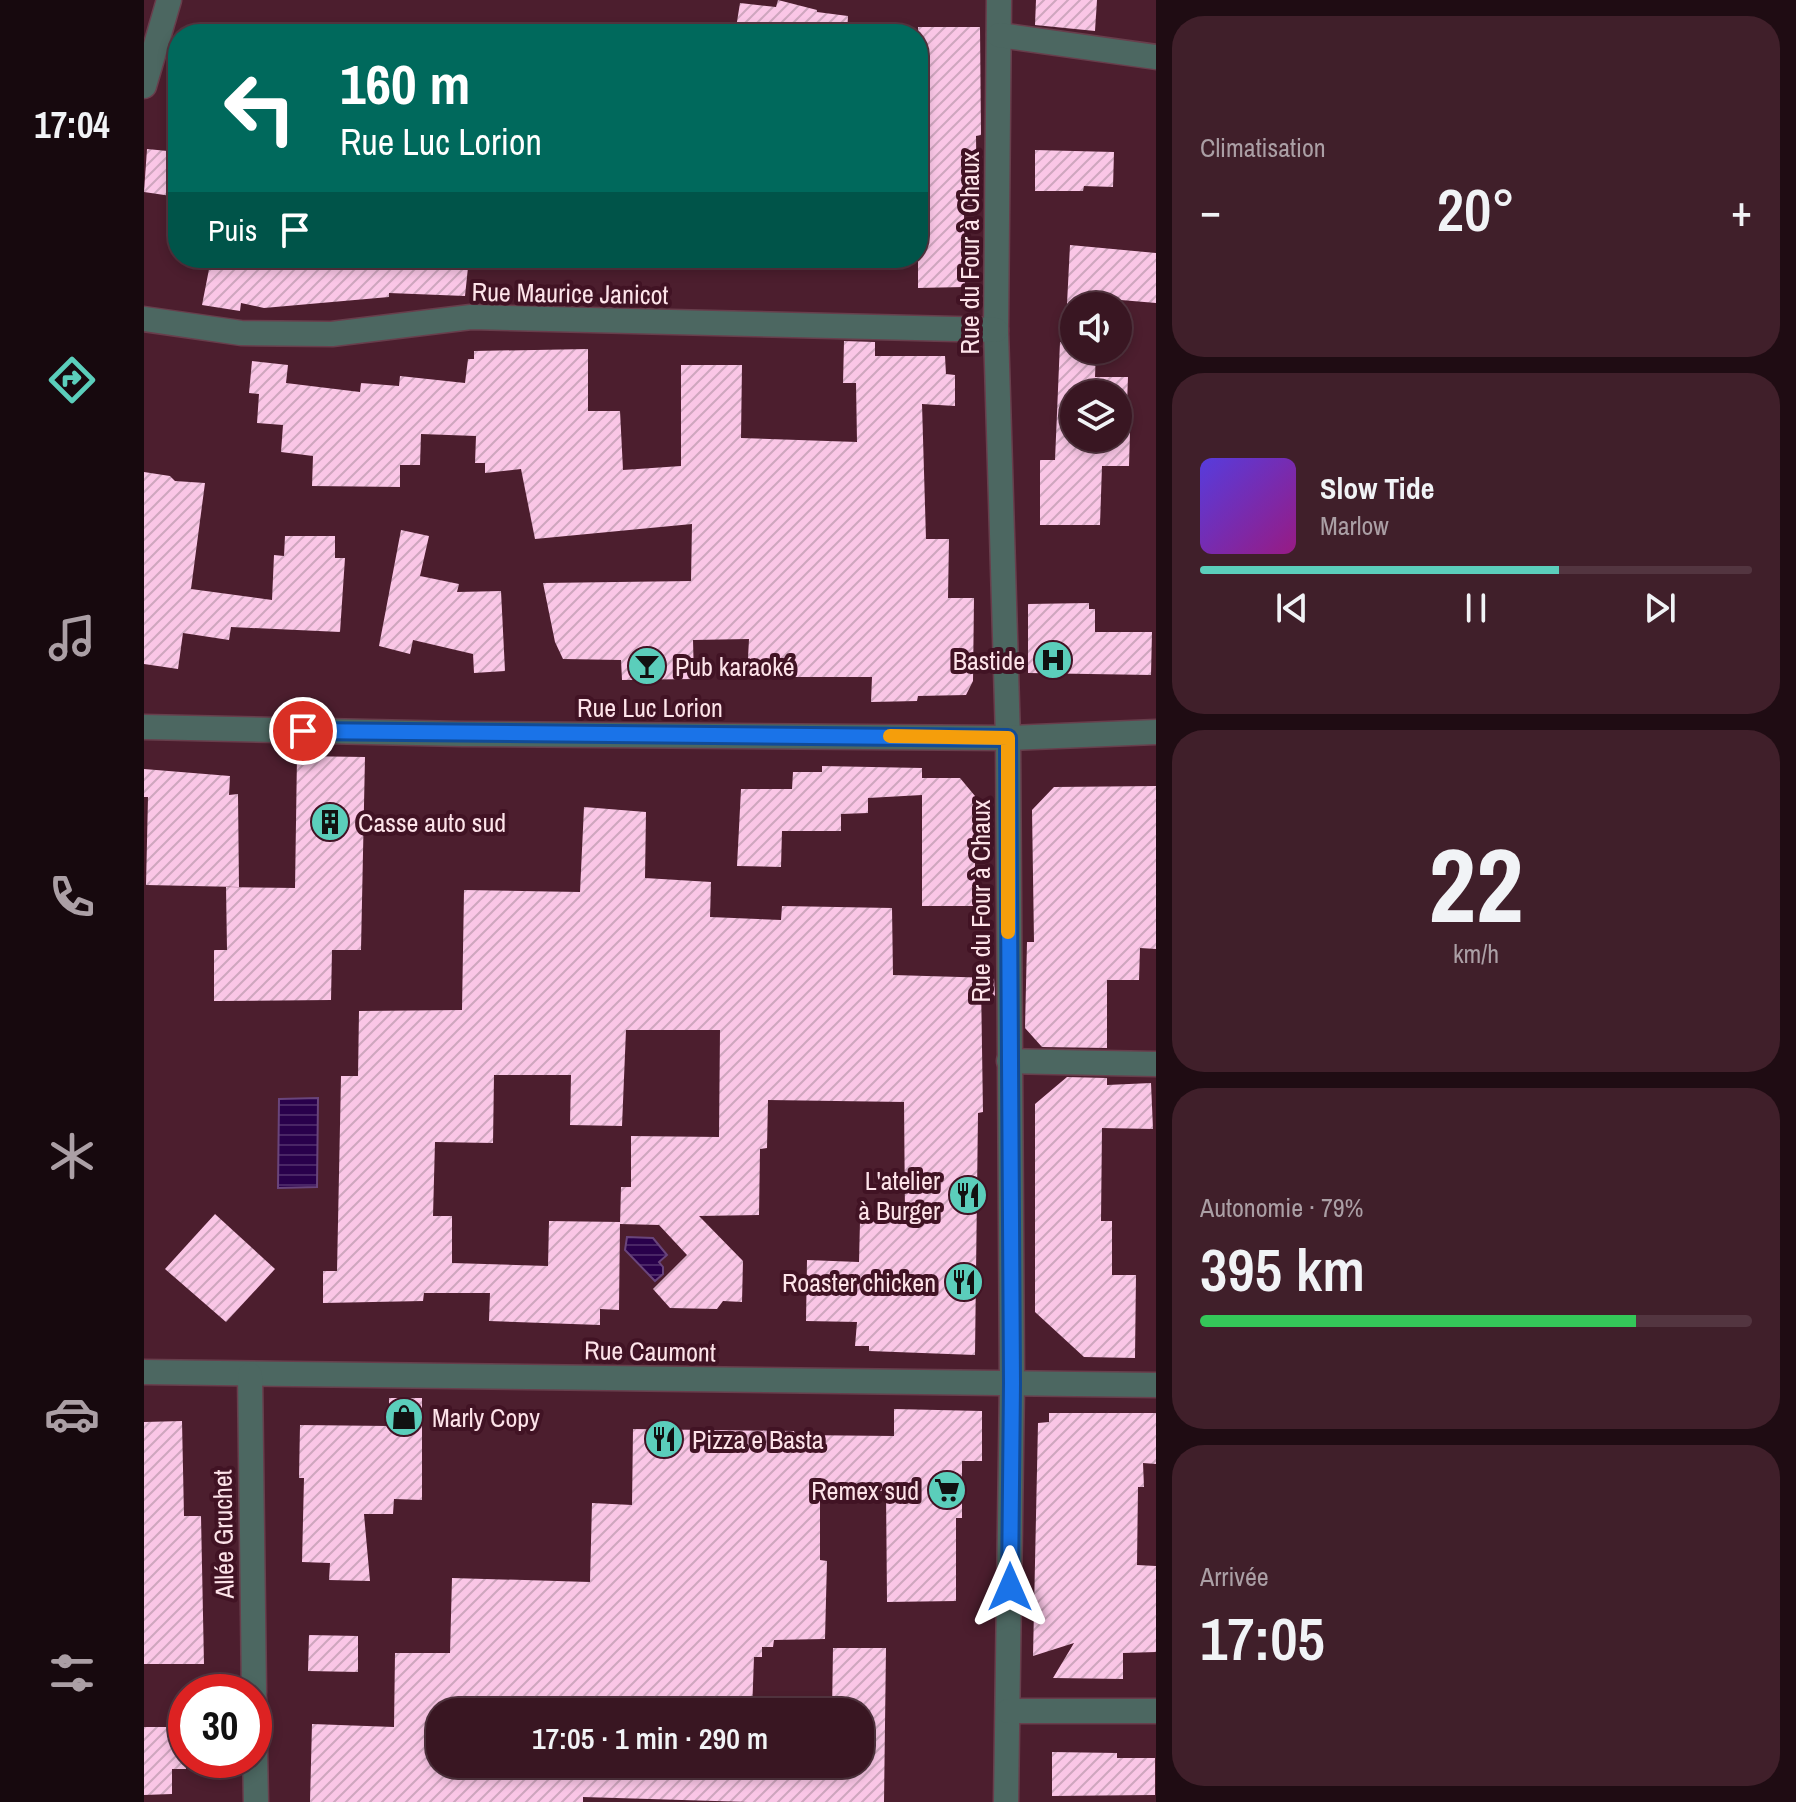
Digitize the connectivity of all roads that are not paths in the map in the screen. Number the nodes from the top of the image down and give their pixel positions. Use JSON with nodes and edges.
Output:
{"nodes":[{"id":1,"x":169,"y":0,"type":"edge"},
{"id":2,"x":999,"y":0,"type":"edge"},
{"id":3,"x":999,"y":35,"type":"junction"},
{"id":4,"x":1156,"y":57,"type":"edge"},
{"id":5,"x":144,"y":86,"type":"edge"},
{"id":6,"x":144,"y":319,"type":"edge"},
{"id":7,"x":996,"y":330,"type":"junction"},
{"id":8,"x":144,"y":727,"type":"edge"},
{"id":9,"x":1156,"y":732,"type":"edge"},
{"id":10,"x":1008,"y":738,"type":"junction"},
{"id":11,"x":1009,"y":1061,"type":"junction"},
{"id":12,"x":1156,"y":1064,"type":"edge"},
{"id":13,"x":144,"y":1372,"type":"edge"},
{"id":14,"x":250,"y":1375,"type":"junction"},
{"id":15,"x":1012,"y":1383,"type":"junction"},
{"id":16,"x":1156,"y":1385,"type":"edge"},
{"id":17,"x":254,"y":1674,"type":"edge"},
{"id":18,"x":1008,"y":1711,"type":"junction"},
{"id":19,"x":1156,"y":1711,"type":"edge"},
{"id":20,"x":256,"y":1778,"type":"edge"},
{"id":21,"x":256,"y":1802,"type":"edge"},
{"id":22,"x":1006,"y":1802,"type":"edge"}],
"edges":[{"from":1,"to":5,"type":"street"},
{"from":2,"to":3,"type":"street","name":"Rue du Four à Chaux"},
{"from":3,"to":4,"type":"street"},
{"from":3,"to":7,"type":"street","name":"Rue du Four à Chaux"},
{"from":6,"to":7,"type":"street","name":"Rue Maurice Janicot"},
{"from":7,"to":10,"type":"street","name":"Rue du Four à Chaux"},
{"from":8,"to":10,"type":"street","name":"Rue Luc Lorion"},
{"from":9,"to":10,"type":"street","name":"Rue Luc Lorion"},
{"from":10,"to":11,"type":"street","name":"Rue du Four à Chaux"},
{"from":11,"to":12,"type":"street"},
{"from":11,"to":15,"type":"street","name":"Rue du Four à Chaux"},
{"from":13,"to":14,"type":"street","name":"Rue Caumont"},
{"from":14,"to":15,"type":"street","name":"Rue Caumont"},
{"from":14,"to":17,"type":"street","name":"Allée Gruchet"},
{"from":15,"to":16,"type":"street","name":"Rue Caumont"},
{"from":15,"to":18,"type":"street","name":"Rue du Four à Chaux"},
{"from":18,"to":19,"type":"street"},
{"from":18,"to":22,"type":"street","name":"Rue du Four à Chaux"},
{"from":20,"to":21,"type":"street","name":"Allée Gruchet"}]}
